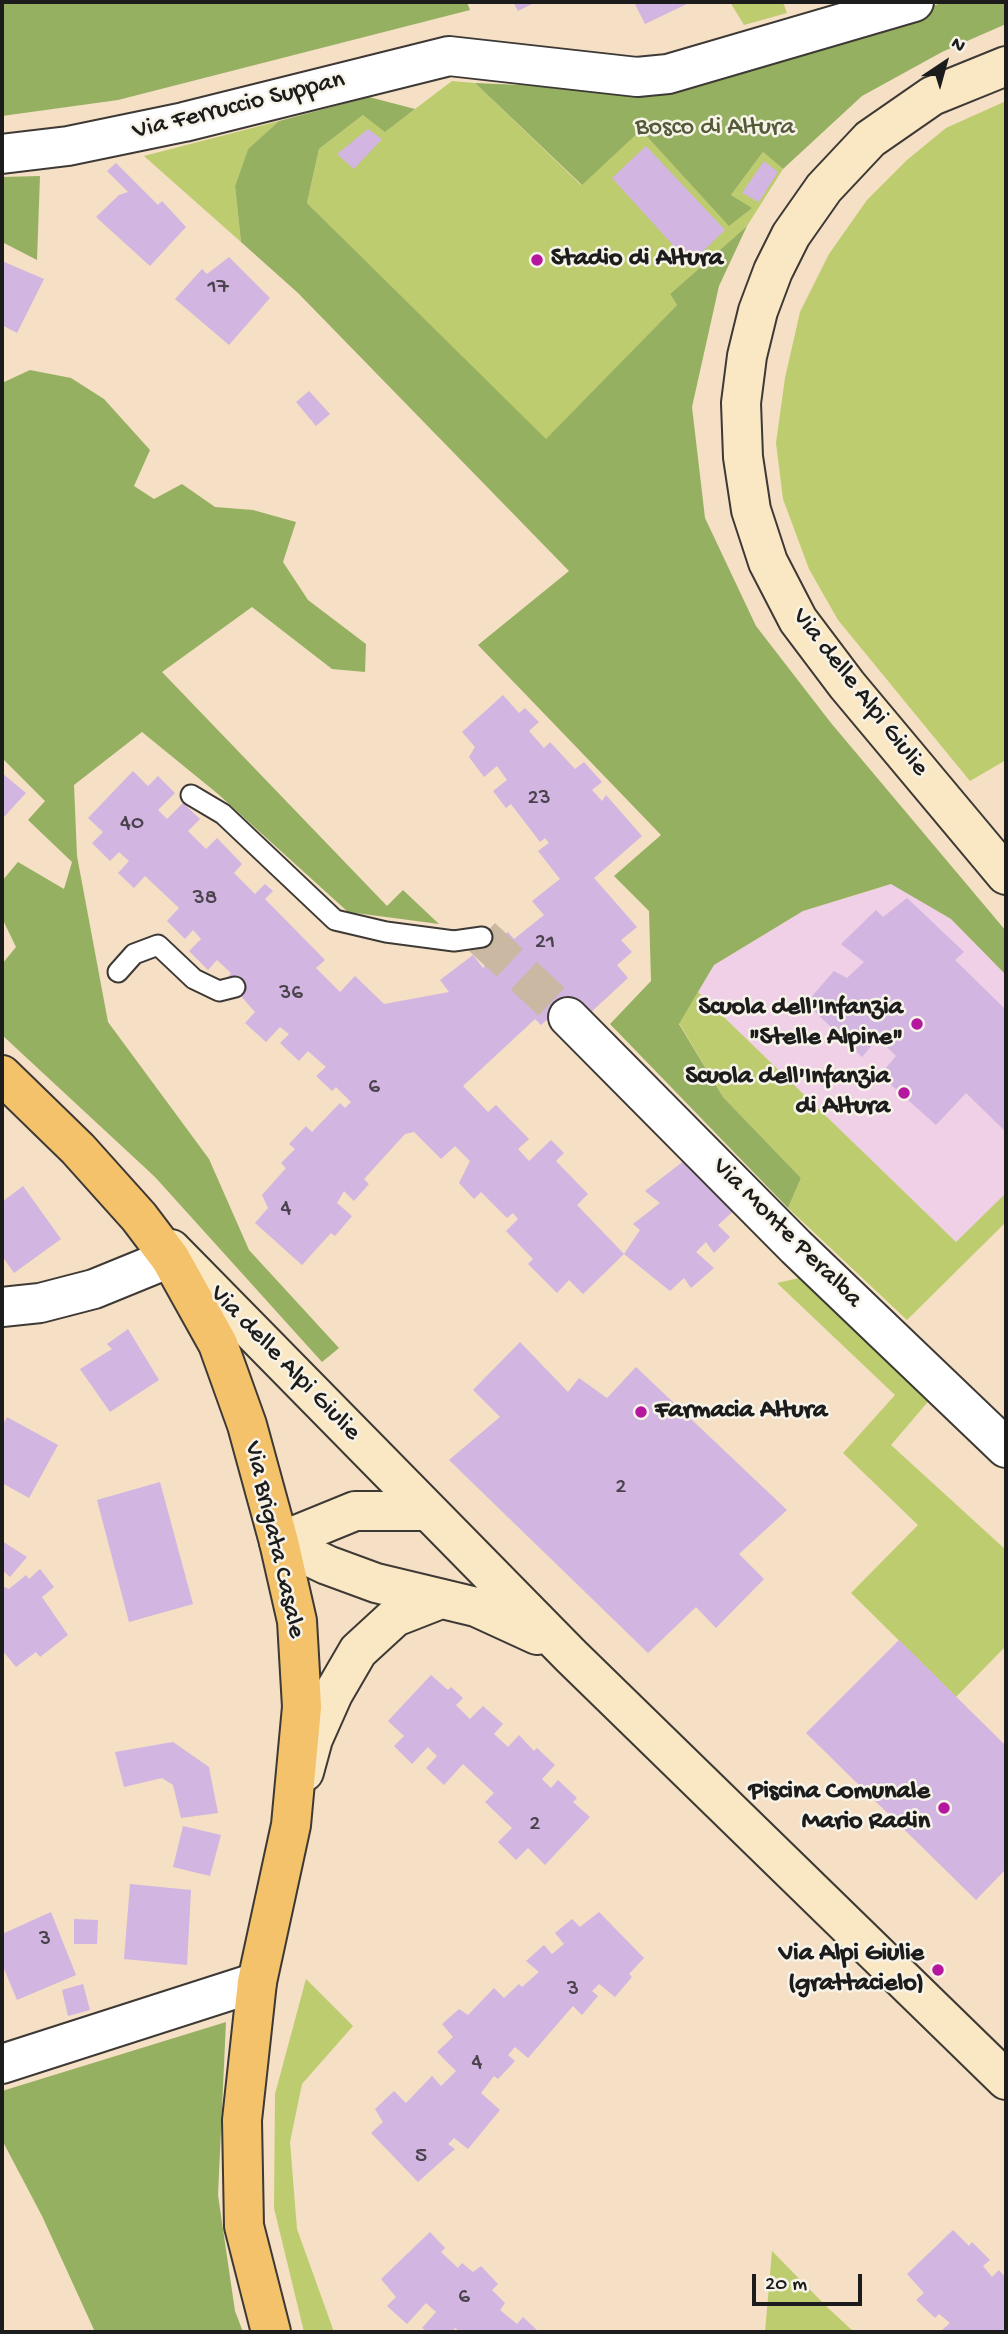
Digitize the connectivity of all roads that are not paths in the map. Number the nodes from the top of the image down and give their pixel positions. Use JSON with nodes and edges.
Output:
{"nodes":[{"id":1,"x":914,"y":2,"type":"edge"},
{"id":2,"x":1006,"y":65,"type":"edge"},
{"id":3,"x":2,"y":153,"type":"edge"},
{"id":4,"x":191,"y":795,"type":"dead end"},
{"id":5,"x":1006,"y":875,"type":"edge"},
{"id":6,"x":482,"y":937,"type":"dead end"},
{"id":7,"x":118,"y":972,"type":"dead end"},
{"id":8,"x":235,"y":987,"type":"dead end"},
{"id":9,"x":569,"y":1017,"type":"tunnel mouth"},
{"id":10,"x":2,"y":1075,"type":"edge"},
{"id":11,"x":139,"y":1217,"type":"junction"},
{"id":12,"x":170,"y":1258,"type":"junction"},
{"id":13,"x":2,"y":1307,"type":"edge"},
{"id":14,"x":1006,"y":1448,"type":"edge"},
{"id":15,"x":428,"y":1511,"type":"junction"},
{"id":16,"x":279,"y":1542,"type":"junction"},
{"id":17,"x":441,"y":1599,"type":"junction"},
{"id":18,"x":571,"y":1656,"type":"junction"},
{"id":19,"x":290,"y":1825,"type":"junction"},
{"id":20,"x":257,"y":1982,"type":"junction"},
{"id":21,"x":2,"y":2064,"type":"edge"},
{"id":22,"x":1006,"y":2080,"type":"edge"},
{"id":23,"x":271,"y":2332,"type":"edge"}],
"edges":[{"from":1,"to":3,"type":"street","name":"Via Ferruccio Suppan"},
{"from":2,"to":5,"type":"street","name":"Via delle Alpi Giulie"},
{"from":4,"to":6,"type":"lane"},
{"from":7,"to":8,"type":"lane"},
{"from":9,"to":14,"type":"street","name":"Via Monte Peralba"},
{"from":10,"to":11,"type":"main road","name":"Via Brigata Casale"},
{"from":11,"to":12,"type":"main road","name":"Via Brigata Casale"},
{"from":11,"to":15,"type":"street","name":"Via delle Alpi Giulie"},
{"from":12,"to":13,"type":"street"},
{"from":12,"to":16,"type":"main road","name":"Via Brigata Casale"},
{"from":15,"to":16,"type":"street"},
{"from":15,"to":18,"type":"street","name":"Via delle Alpi Giulie"},
{"from":16,"to":17,"type":"street","name":"Via delle Alpi Giulie"},
{"from":16,"to":19,"type":"main road","name":"Via Brigata Casale"},
{"from":17,"to":18,"type":"street","name":"Via delle Alpi Giulie"},
{"from":17,"to":19,"type":"street"},
{"from":18,"to":22,"type":"street","name":"Via delle Alpi Giulie"},
{"from":19,"to":20,"type":"main road","name":"Via Brigata Casale"},
{"from":20,"to":21,"type":"street"},
{"from":20,"to":23,"type":"main road","name":"Via Brigata Casale"}]}
